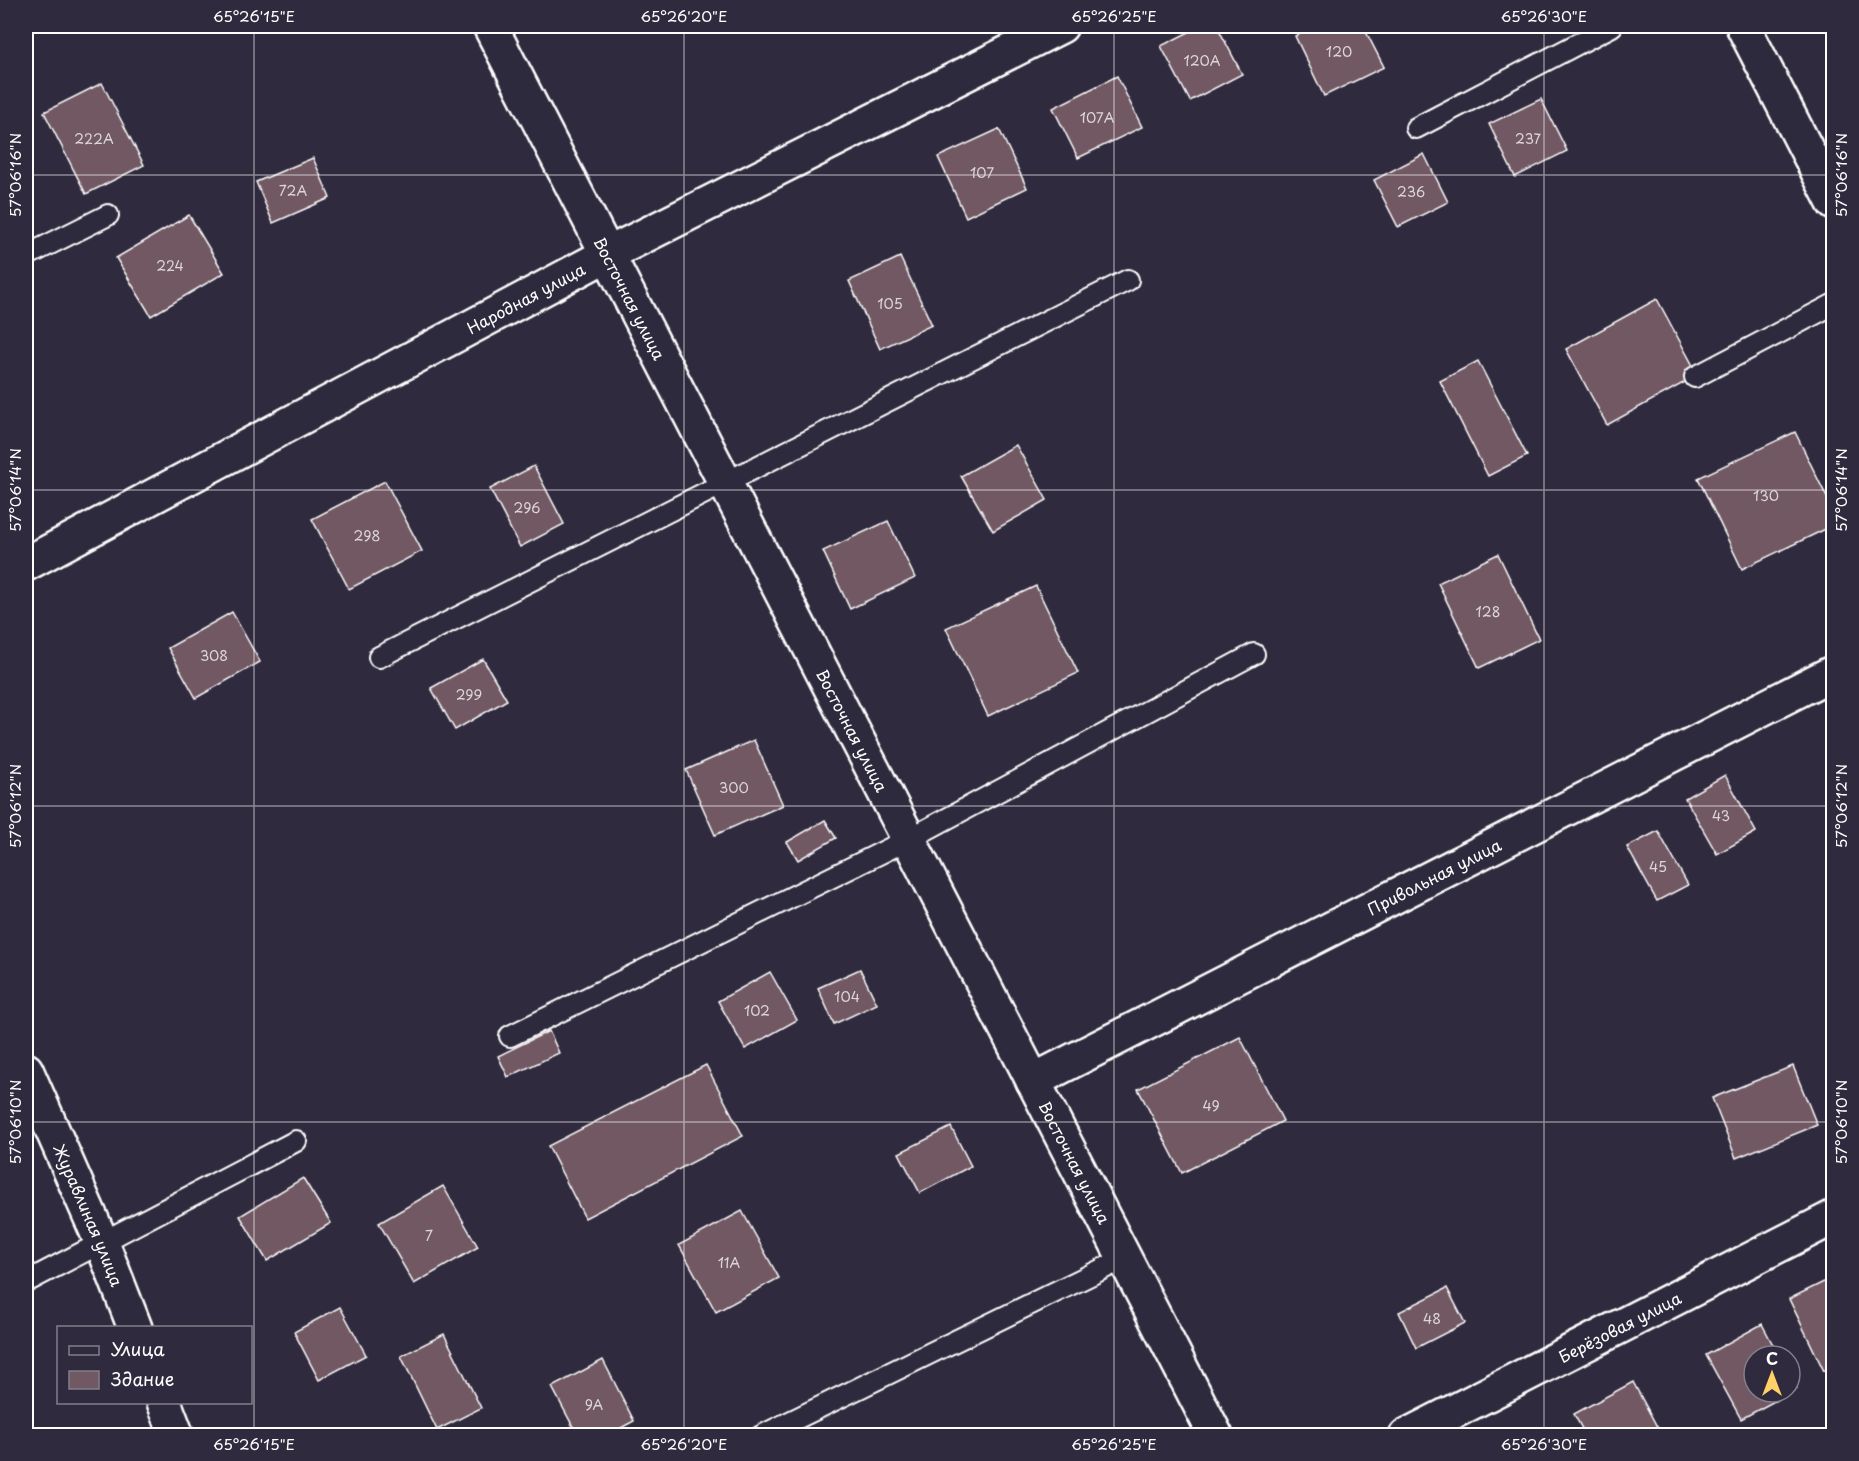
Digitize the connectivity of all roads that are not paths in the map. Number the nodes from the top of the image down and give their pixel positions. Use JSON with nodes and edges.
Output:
{"nodes":[{"id":1,"x":490,"y":26,"type":"edge"},
{"id":2,"x":1061,"y":26,"type":"edge"},
{"id":3,"x":1612,"y":26,"type":"edge"},
{"id":4,"x":1743,"y":26,"type":"edge"},
{"id":5,"x":1416,"y":128,"type":"dead end"},
{"id":6,"x":1833,"y":203,"type":"edge"},
{"id":7,"x":108,"y":214,"type":"dead end"},
{"id":8,"x":608,"y":254,"type":"junction"},
{"id":9,"x":26,"y":256,"type":"edge"},
{"id":10,"x":1128,"y":280,"type":"dead end"},
{"id":11,"x":1833,"y":304,"type":"edge"},
{"id":12,"x":1695,"y":377,"type":"dead end"},
{"id":13,"x":724,"y":481,"type":"junction"},
{"id":14,"x":26,"y":564,"type":"edge"},
{"id":15,"x":1254,"y":654,"type":"dead end"},
{"id":16,"x":379,"y":657,"type":"dead end"},
{"id":17,"x":1833,"y":672,"type":"edge"},
{"id":18,"x":909,"y":839,"type":"junction"},
{"id":19,"x":510,"y":1036,"type":"dead end"},
{"id":20,"x":26,"y":1070,"type":"edge"},
{"id":21,"x":1033,"y":1080,"type":"junction"},
{"id":22,"x":296,"y":1141,"type":"dead end"},
{"id":23,"x":1833,"y":1217,"type":"edge"},
{"id":24,"x":102,"y":1243,"type":"junction"},
{"id":25,"x":1125,"y":1258,"type":"junction"},
{"id":26,"x":26,"y":1282,"type":"edge"},
{"id":27,"x":134,"y":1326,"type":"edge"},
{"id":28,"x":165,"y":1404,"type":"edge"},
{"id":29,"x":177,"y":1436,"type":"edge"},
{"id":30,"x":761,"y":1436,"type":"edge"},
{"id":31,"x":1216,"y":1436,"type":"edge"},
{"id":32,"x":1406,"y":1436,"type":"edge"}],
"edges":[{"from":1,"to":8,"type":"street","name":"Восточная улица"},
{"from":2,"to":8,"type":"street","name":"Народная улица"},
{"from":3,"to":5,"type":"lane"},
{"from":4,"to":6,"type":"street"},
{"from":7,"to":9,"type":"lane"},
{"from":8,"to":13,"type":"street","name":"Восточная улица"},
{"from":8,"to":14,"type":"street","name":"Народная улица"},
{"from":10,"to":13,"type":"lane"},
{"from":11,"to":12,"type":"lane"},
{"from":13,"to":16,"type":"lane"},
{"from":13,"to":18,"type":"street","name":"Восточная улица"},
{"from":15,"to":18,"type":"lane"},
{"from":17,"to":21,"type":"street","name":"Привольная улица"},
{"from":18,"to":19,"type":"lane"},
{"from":18,"to":21,"type":"street","name":"Восточная улица"},
{"from":20,"to":24,"type":"street","name":"Журавлиная улица"},
{"from":21,"to":25,"type":"street","name":"Восточная улица"},
{"from":22,"to":24,"type":"lane"},
{"from":23,"to":32,"type":"street","name":"Берёзовая улица"},
{"from":24,"to":26,"type":"lane"},
{"from":24,"to":27,"type":"street","name":"Журавлиная улица"},
{"from":25,"to":30,"type":"lane"},
{"from":25,"to":31,"type":"street","name":"Восточная улица"},
{"from":28,"to":29,"type":"street"}]}
